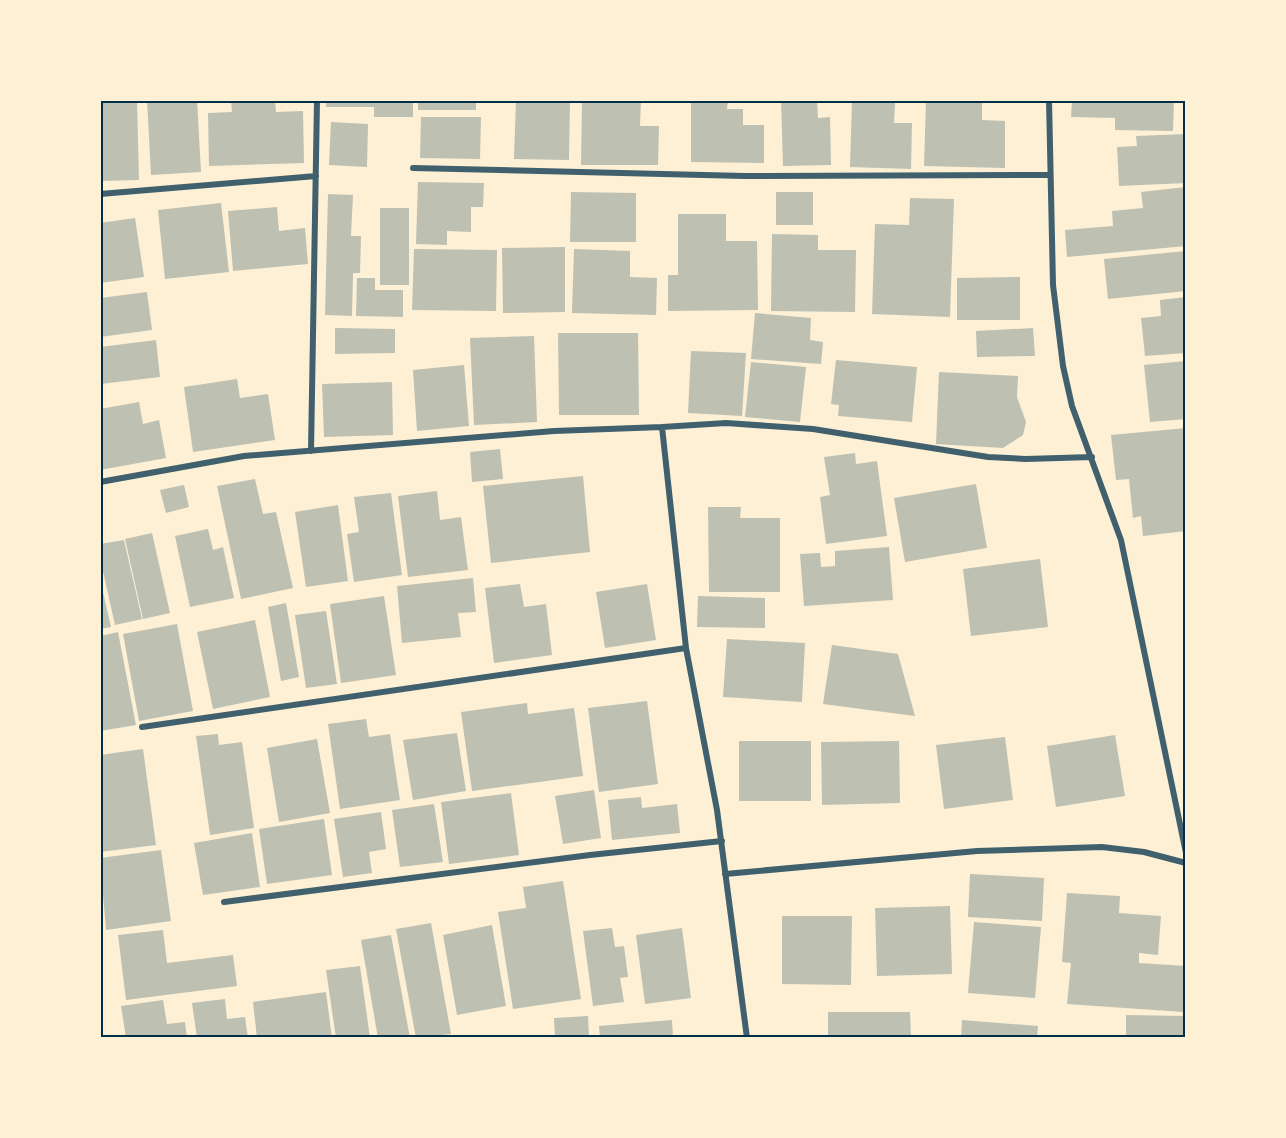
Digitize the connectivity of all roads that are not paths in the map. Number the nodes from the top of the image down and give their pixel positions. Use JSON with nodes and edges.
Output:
{"nodes":[{"id":1,"x":316,"y":100,"type":"edge"},
{"id":2,"x":1049,"y":100,"type":"edge"},
{"id":3,"x":413,"y":168,"type":"dead end"},
{"id":4,"x":1049,"y":175,"type":"junction"},
{"id":5,"x":316,"y":176,"type":"junction"},
{"id":6,"x":100,"y":194,"type":"edge"},
{"id":7,"x":662,"y":427,"type":"junction"},
{"id":8,"x":310,"y":450,"type":"junction"},
{"id":9,"x":1092,"y":457,"type":"junction"},
{"id":10,"x":100,"y":482,"type":"edge"},
{"id":11,"x":686,"y":648,"type":"junction"},
{"id":12,"x":142,"y":727,"type":"dead end"},
{"id":13,"x":722,"y":841,"type":"junction"},
{"id":14,"x":1185,"y":853,"type":"edge"},
{"id":15,"x":1185,"y":863,"type":"edge"},
{"id":16,"x":725,"y":874,"type":"junction"},
{"id":17,"x":224,"y":902,"type":"dead end"},
{"id":18,"x":747,"y":1038,"type":"edge"}],
"edges":[{"from":1,"to":5,"type":"street"},
{"from":2,"to":4,"type":"street"},
{"from":3,"to":4,"type":"street"},
{"from":4,"to":9,"type":"street"},
{"from":5,"to":6,"type":"street"},
{"from":5,"to":8,"type":"street"},
{"from":7,"to":8,"type":"street"},
{"from":7,"to":9,"type":"street"},
{"from":7,"to":11,"type":"street"},
{"from":8,"to":10,"type":"street"},
{"from":9,"to":14,"type":"street"},
{"from":11,"to":12,"type":"street"},
{"from":11,"to":13,"type":"street"},
{"from":13,"to":16,"type":"street"},
{"from":13,"to":17,"type":"street"},
{"from":15,"to":16,"type":"street"},
{"from":16,"to":18,"type":"street"}]}
